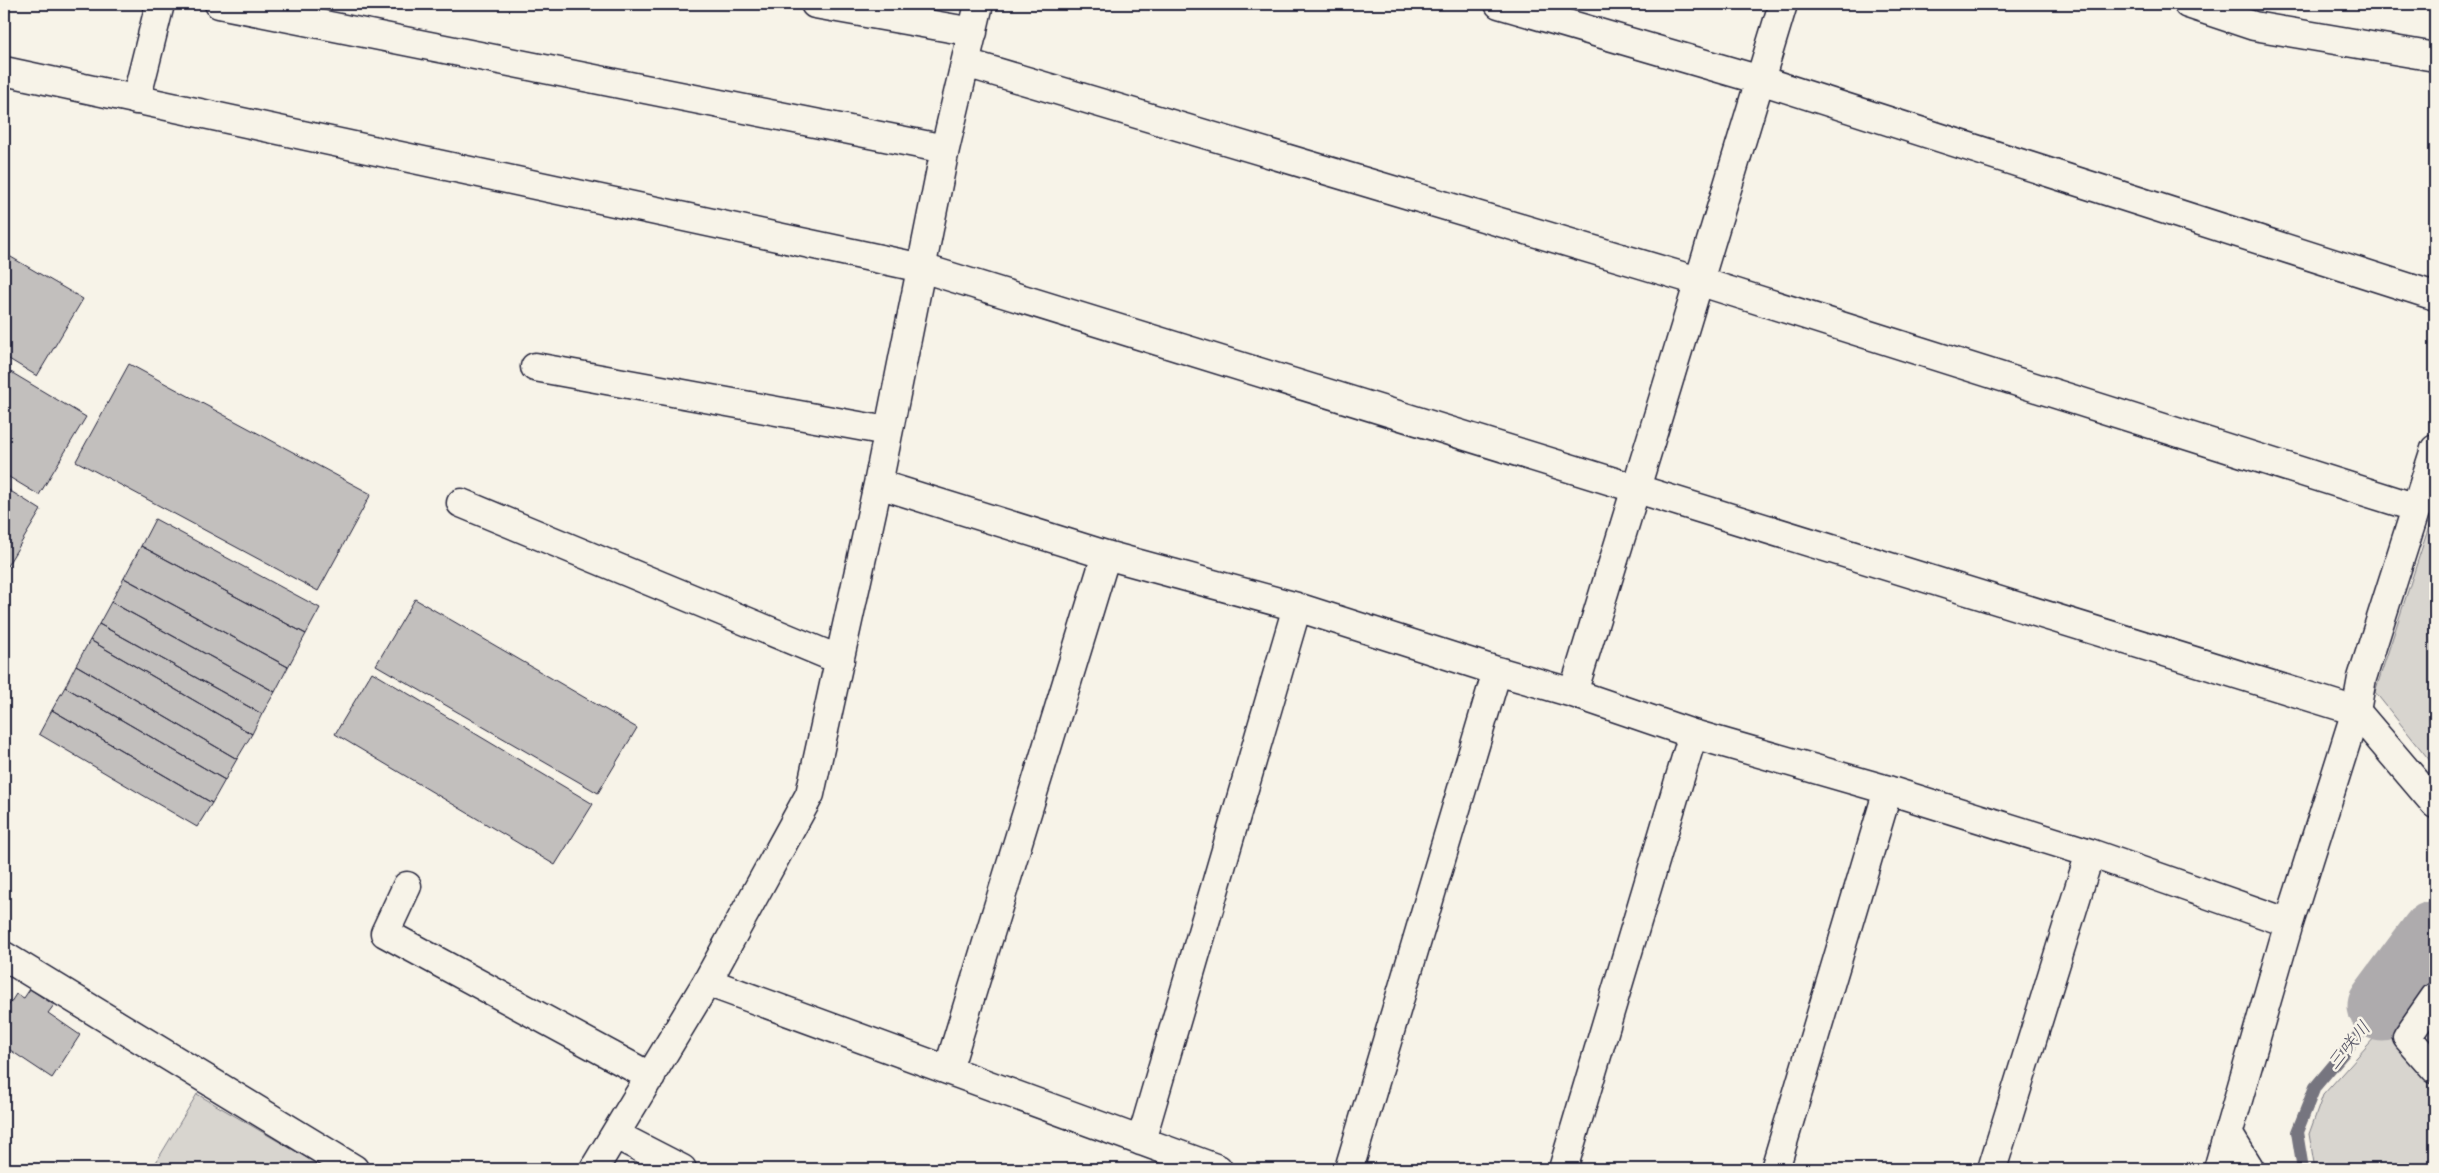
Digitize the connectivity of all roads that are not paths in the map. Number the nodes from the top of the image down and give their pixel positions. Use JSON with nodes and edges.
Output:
{"nodes":[{"id":1,"x":160,"y":4,"type":"edge"},
{"id":2,"x":219,"y":4,"type":"edge"},
{"id":3,"x":815,"y":4,"type":"edge"},
{"id":4,"x":979,"y":4,"type":"edge"},
{"id":5,"x":1499,"y":4,"type":"edge"},
{"id":6,"x":1783,"y":4,"type":"edge"},
{"id":7,"x":2188,"y":4,"type":"edge"},
{"id":8,"x":973,"y":32,"type":"junction"},
{"id":9,"x":2435,"y":57,"type":"edge"},
{"id":10,"x":966,"y":63,"type":"junction"},
{"id":11,"x":4,"y":71,"type":"edge"},
{"id":12,"x":1760,"y":80,"type":"junction"},
{"id":13,"x":136,"y":100,"type":"junction"},
{"id":14,"x":945,"y":149,"type":"junction"},
{"id":15,"x":922,"y":268,"type":"junction"},
{"id":16,"x":1698,"y":281,"type":"junction"},
{"id":17,"x":2435,"y":296,"type":"edge"},
{"id":18,"x":535,"y":367,"type":"dead end"},
{"id":19,"x":888,"y":431,"type":"junction"},
{"id":20,"x":2435,"y":449,"type":"edge"},
{"id":21,"x":878,"y":484,"type":"junction"},
{"id":22,"x":1638,"y":489,"type":"junction"},
{"id":23,"x":461,"y":503,"type":"dead end"},
{"id":24,"x":2416,"y":508,"type":"junction"},
{"id":25,"x":1106,"y":554,"type":"junction"},
{"id":26,"x":1297,"y":607,"type":"junction"},
{"id":27,"x":840,"y":660,"type":"junction"},
{"id":28,"x":1497,"y":671,"type":"junction"},
{"id":29,"x":1573,"y":693,"type":"junction"},
{"id":30,"x":2356,"y":711,"type":"junction"},
{"id":31,"x":1693,"y":734,"type":"junction"},
{"id":32,"x":1888,"y":790,"type":"junction"},
{"id":33,"x":2435,"y":804,"type":"edge"},
{"id":34,"x":2090,"y":854,"type":"junction"},
{"id":35,"x":407,"y":886,"type":"dead end"},
{"id":36,"x":2289,"y":923,"type":"junction"},
{"id":37,"x":4,"y":956,"type":"edge"},
{"id":38,"x":707,"y":982,"type":"junction"},
{"id":39,"x":2435,"y":997,"type":"edge"},
{"id":40,"x":2435,"y":1069,"type":"edge"},
{"id":41,"x":948,"y":1070,"type":"junction"},
{"id":42,"x":651,"y":1078,"type":"junction"},
{"id":43,"x":616,"y":1135,"type":"junction"},
{"id":44,"x":2229,"y":1135,"type":"junction"},
{"id":45,"x":1141,"y":1141,"type":"junction"},
{"id":46,"x":354,"y":1169,"type":"edge"},
{"id":47,"x":594,"y":1169,"type":"edge"},
{"id":48,"x":682,"y":1169,"type":"edge"},
{"id":49,"x":1218,"y":1169,"type":"edge"},
{"id":50,"x":1349,"y":1169,"type":"edge"},
{"id":51,"x":1563,"y":1169,"type":"edge"},
{"id":52,"x":1775,"y":1169,"type":"edge"},
{"id":53,"x":1992,"y":1169,"type":"edge"},
{"id":54,"x":2218,"y":1169,"type":"edge"},
{"id":55,"x":2250,"y":1169,"type":"edge"}],
"edges":[{"from":1,"to":13,"type":"street"},
{"from":2,"to":14,"type":"street"},
{"from":3,"to":8,"type":"street"},
{"from":4,"to":8,"type":"street"},
{"from":5,"to":12,"type":"street"},
{"from":6,"to":12,"type":"street"},
{"from":7,"to":9,"type":"street"},
{"from":8,"to":10,"type":"street"},
{"from":10,"to":14,"type":"street"},
{"from":10,"to":16,"type":"street"},
{"from":11,"to":13,"type":"street"},
{"from":12,"to":16,"type":"street"},
{"from":12,"to":17,"type":"street"},
{"from":13,"to":15,"type":"street"},
{"from":14,"to":15,"type":"street"},
{"from":15,"to":19,"type":"street"},
{"from":15,"to":22,"type":"street"},
{"from":16,"to":22,"type":"street"},
{"from":16,"to":24,"type":"street"},
{"from":18,"to":19,"type":"street"},
{"from":19,"to":21,"type":"street"},
{"from":20,"to":24,"type":"street"},
{"from":21,"to":25,"type":"street"},
{"from":21,"to":27,"type":"street"},
{"from":22,"to":29,"type":"street"},
{"from":22,"to":30,"type":"street"},
{"from":23,"to":27,"type":"street"},
{"from":24,"to":30,"type":"street"},
{"from":25,"to":26,"type":"street"},
{"from":25,"to":41,"type":"street"},
{"from":26,"to":28,"type":"street"},
{"from":26,"to":45,"type":"street"},
{"from":27,"to":38,"type":"street"},
{"from":28,"to":29,"type":"street"},
{"from":28,"to":50,"type":"street"},
{"from":29,"to":31,"type":"street"},
{"from":30,"to":33,"type":"street"},
{"from":30,"to":36,"type":"street"},
{"from":31,"to":32,"type":"street"},
{"from":31,"to":51,"type":"street"},
{"from":32,"to":34,"type":"street"},
{"from":32,"to":52,"type":"street"},
{"from":34,"to":36,"type":"street"},
{"from":34,"to":53,"type":"street"},
{"from":35,"to":42,"type":"street"},
{"from":36,"to":44,"type":"street"},
{"from":37,"to":46,"type":"street"},
{"from":38,"to":41,"type":"street"},
{"from":38,"to":42,"type":"street"},
{"from":39,"to":40,"type":"street"},
{"from":41,"to":45,"type":"street"},
{"from":42,"to":43,"type":"street"},
{"from":43,"to":47,"type":"street"},
{"from":43,"to":48,"type":"street"},
{"from":44,"to":54,"type":"street"},
{"from":44,"to":55,"type":"street"},
{"from":45,"to":49,"type":"street"}]}
